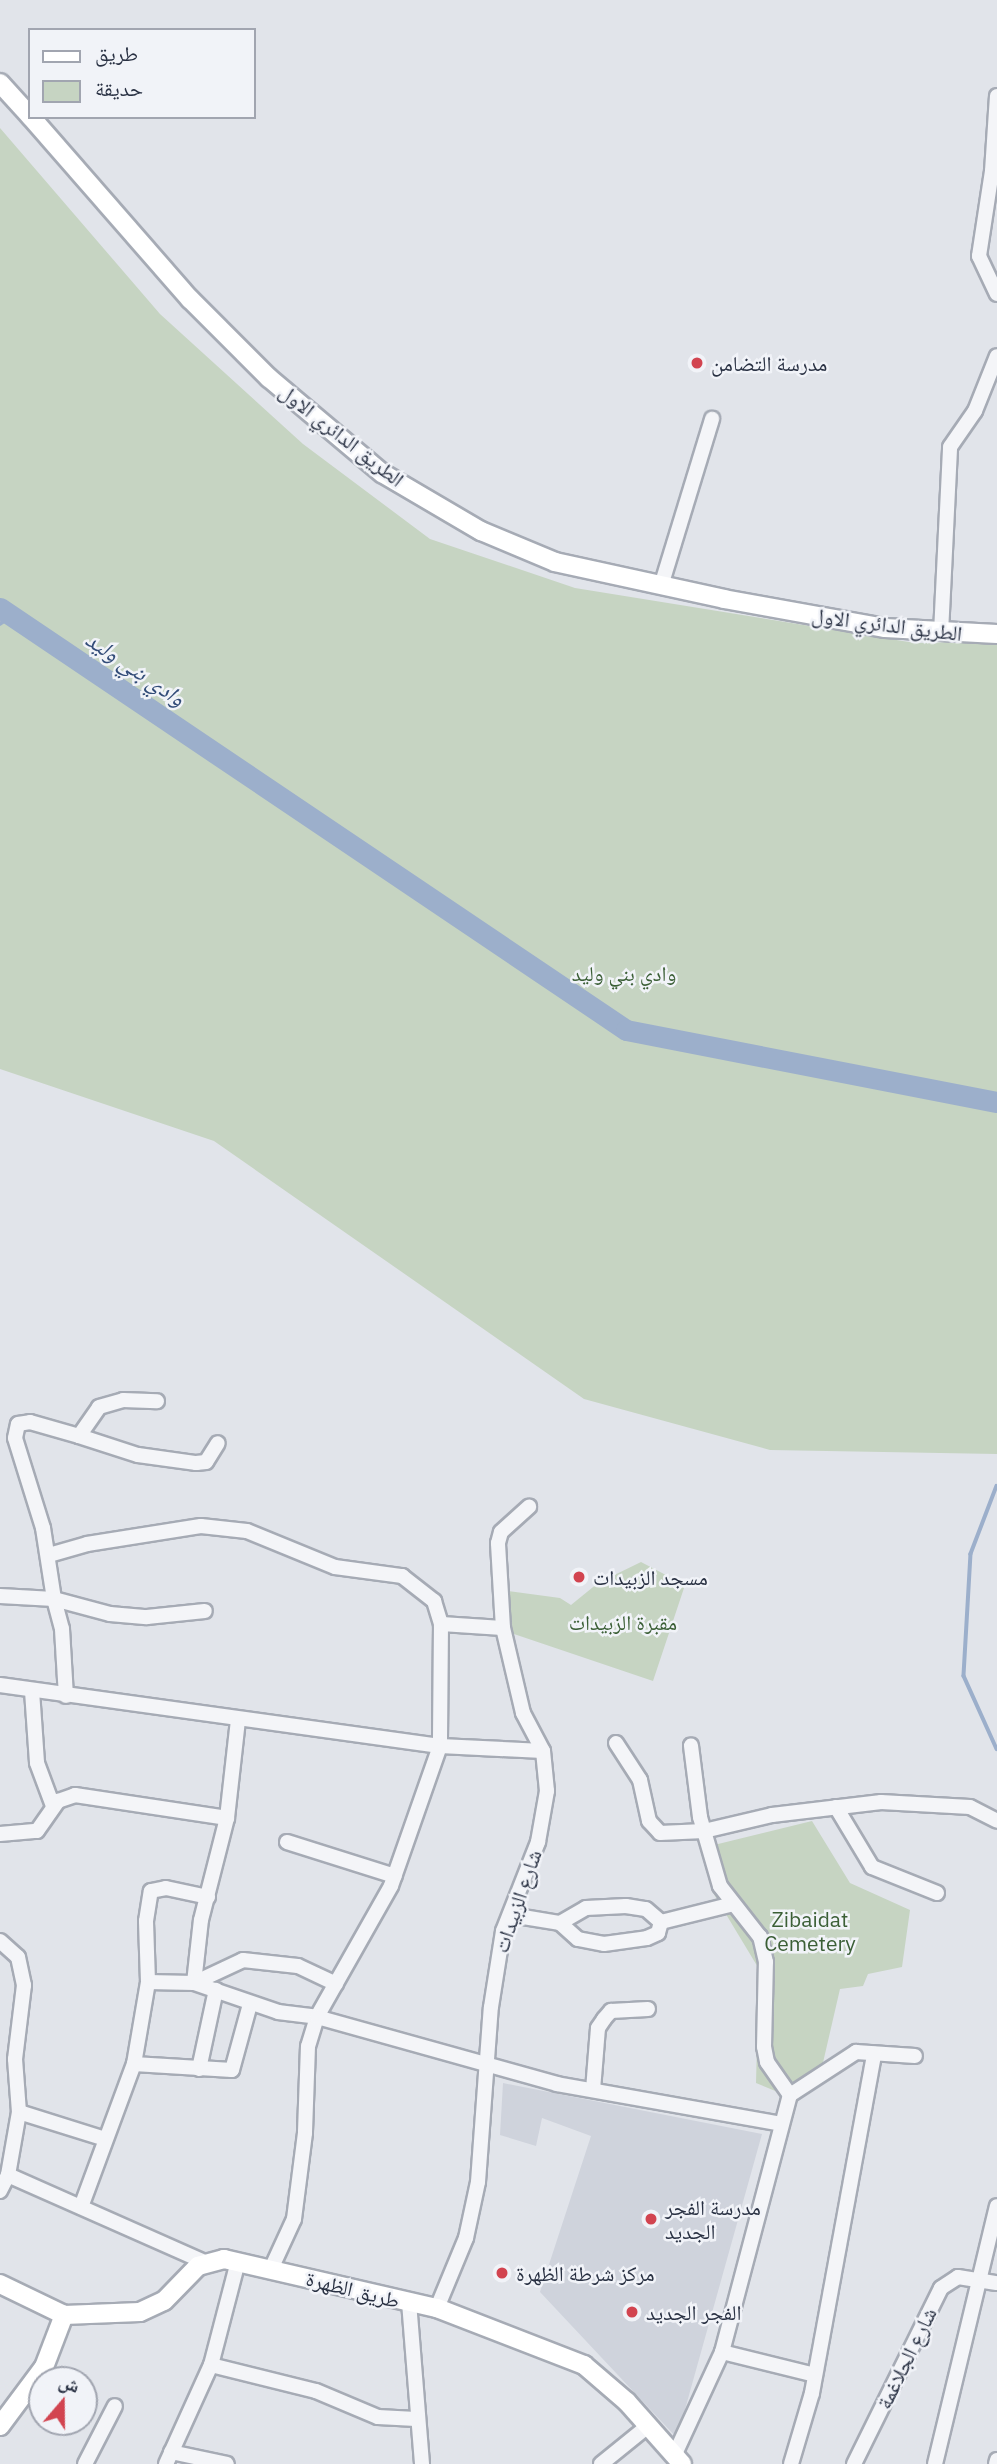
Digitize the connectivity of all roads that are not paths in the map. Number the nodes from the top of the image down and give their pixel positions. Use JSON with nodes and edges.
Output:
{"nodes":[{"id":1,"x":0,"y":83,"type":"edge"},
{"id":2,"x":997,"y":96,"type":"edge"},
{"id":3,"x":28,"y":115,"type":"edge"},
{"id":4,"x":32,"y":119,"type":"edge"},
{"id":5,"x":997,"y":294,"type":"edge"},
{"id":6,"x":997,"y":356,"type":"edge"},
{"id":7,"x":712,"y":419,"type":"dead end"},
{"id":8,"x":661,"y":586,"type":"junction"},
{"id":9,"x":941,"y":633,"type":"junction"},
{"id":10,"x":997,"y":634,"type":"edge"},
{"id":11,"x":157,"y":1401,"type":"dead end"},
{"id":12,"x":79,"y":1436,"type":"junction"},
{"id":13,"x":218,"y":1443,"type":"dead end"},
{"id":14,"x":529,"y":1507,"type":"dead end"},
{"id":15,"x":49,"y":1555,"type":"junction"},
{"id":16,"x":0,"y":1596,"type":"edge"},
{"id":17,"x":54,"y":1599,"type":"junction"},
{"id":18,"x":205,"y":1611,"type":"dead end"},
{"id":19,"x":440,"y":1624,"type":"junction"},
{"id":20,"x":503,"y":1628,"type":"junction"},
{"id":21,"x":0,"y":1685,"type":"edge"},
{"id":22,"x":32,"y":1692,"type":"junction"},
{"id":23,"x":66,"y":1696,"type":"junction"},
{"id":24,"x":238,"y":1720,"type":"junction"},
{"id":25,"x":616,"y":1743,"type":"dead end"},
{"id":26,"x":440,"y":1746,"type":"junction"},
{"id":27,"x":691,"y":1746,"type":"dead end"},
{"id":28,"x":543,"y":1751,"type":"junction"},
{"id":29,"x":53,"y":1806,"type":"junction"},
{"id":30,"x":836,"y":1808,"type":"junction"},
{"id":31,"x":227,"y":1818,"type":"junction"},
{"id":32,"x":997,"y":1821,"type":"edge"},
{"id":33,"x":704,"y":1831,"type":"junction"},
{"id":34,"x":0,"y":1834,"type":"edge"},
{"id":35,"x":287,"y":1842,"type":"dead end"},
{"id":36,"x":395,"y":1876,"type":"junction"},
{"id":37,"x":937,"y":1894,"type":"dead end"},
{"id":38,"x":208,"y":1897,"type":"junction"},
{"id":39,"x":733,"y":1904,"type":"junction"},
{"id":40,"x":511,"y":1915,"type":"junction"},
{"id":41,"x":661,"y":1922,"type":"junction"},
{"id":42,"x":560,"y":1923,"type":"junction"},
{"id":43,"x":0,"y":1941,"type":"edge"},
{"id":44,"x":148,"y":1982,"type":"junction"},
{"id":45,"x":194,"y":1983,"type":"junction"},
{"id":46,"x":336,"y":1984,"type":"junction"},
{"id":47,"x":216,"y":1990,"type":"junction"},
{"id":48,"x":250,"y":2004,"type":"junction"},
{"id":49,"x":648,"y":2009,"type":"dead end"},
{"id":50,"x":317,"y":2017,"type":"junction"},
{"id":51,"x":874,"y":2054,"type":"junction"},
{"id":52,"x":915,"y":2056,"type":"dead end"},
{"id":53,"x":134,"y":2064,"type":"junction"},
{"id":54,"x":486,"y":2065,"type":"junction"},
{"id":55,"x":199,"y":2069,"type":"junction"},
{"id":56,"x":593,"y":2090,"type":"junction"},
{"id":57,"x":790,"y":2095,"type":"junction"},
{"id":58,"x":19,"y":2112,"type":"junction"},
{"id":59,"x":781,"y":2124,"type":"junction"},
{"id":60,"x":105,"y":2139,"type":"junction"},
{"id":61,"x":8,"y":2175,"type":"junction"},
{"id":62,"x":0,"y":2191,"type":"edge"},
{"id":63,"x":997,"y":2206,"type":"edge"},
{"id":64,"x":81,"y":2207,"type":"junction"},
{"id":65,"x":237,"y":2261,"type":"junction"},
{"id":66,"x":204,"y":2262,"type":"junction"},
{"id":67,"x":271,"y":2269,"type":"junction"},
{"id":68,"x":977,"y":2277,"type":"junction"},
{"id":69,"x":997,"y":2283,"type":"edge"},
{"id":70,"x":0,"y":2284,"type":"edge"},
{"id":71,"x":410,"y":2302,"type":"junction"},
{"id":72,"x":437,"y":2308,"type":"junction"},
{"id":73,"x":64,"y":2315,"type":"junction"},
{"id":74,"x":722,"y":2352,"type":"junction"},
{"id":75,"x":211,"y":2365,"type":"junction"},
{"id":76,"x":815,"y":2375,"type":"junction"},
{"id":77,"x":115,"y":2406,"type":"dead end"},
{"id":78,"x":416,"y":2419,"type":"junction"},
{"id":79,"x":0,"y":2426,"type":"edge"},
{"id":80,"x":648,"y":2426,"type":"junction"},
{"id":81,"x":168,"y":2458,"type":"edge"},
{"id":82,"x":678,"y":2460,"type":"edge"},
{"id":83,"x":85,"y":2464,"type":"edge"},
{"id":84,"x":228,"y":2464,"type":"edge"},
{"id":85,"x":422,"y":2464,"type":"edge"},
{"id":86,"x":601,"y":2464,"type":"edge"},
{"id":87,"x":791,"y":2464,"type":"edge"},
{"id":88,"x":855,"y":2464,"type":"edge"},
{"id":89,"x":935,"y":2464,"type":"edge"}],
"edges":[{"from":1,"to":3,"type":"main road","name":"الطريق الدائري الاول"},
{"from":2,"to":5,"type":"street"},
{"from":4,"to":8,"type":"main road","name":"الطريق الدائري الاول"},
{"from":6,"to":9,"type":"street"},
{"from":7,"to":8,"type":"street"},
{"from":8,"to":9,"type":"main road","name":"الطريق الدائري الاول"},
{"from":9,"to":10,"type":"main road","name":"الطريق الدائري الاول"},
{"from":11,"to":12,"type":"street"},
{"from":12,"to":13,"type":"street"},
{"from":12,"to":15,"type":"street"},
{"from":14,"to":20,"type":"street","name":"شارع الزبيدات"},
{"from":15,"to":17,"type":"street"},
{"from":15,"to":19,"type":"street"},
{"from":16,"to":17,"type":"street"},
{"from":17,"to":18,"type":"street"},
{"from":17,"to":23,"type":"street"},
{"from":19,"to":20,"type":"street"},
{"from":19,"to":26,"type":"street"},
{"from":20,"to":28,"type":"street","name":"شارع الزبيدات"},
{"from":21,"to":22,"type":"street"},
{"from":22,"to":23,"type":"street"},
{"from":22,"to":29,"type":"street"},
{"from":23,"to":24,"type":"street"},
{"from":24,"to":26,"type":"street"},
{"from":24,"to":31,"type":"street"},
{"from":25,"to":33,"type":"street"},
{"from":26,"to":28,"type":"street"},
{"from":26,"to":36,"type":"street"},
{"from":27,"to":33,"type":"street"},
{"from":28,"to":40,"type":"street","name":"شارع الزبيدات"},
{"from":29,"to":31,"type":"street"},
{"from":29,"to":34,"type":"street"},
{"from":30,"to":32,"type":"street"},
{"from":30,"to":33,"type":"street"},
{"from":30,"to":37,"type":"street"},
{"from":31,"to":38,"type":"street"},
{"from":33,"to":39,"type":"street"},
{"from":35,"to":36,"type":"street"},
{"from":36,"to":46,"type":"street"},
{"from":38,"to":44,"type":"street"},
{"from":38,"to":45,"type":"street"},
{"from":39,"to":41,"type":"street"},
{"from":39,"to":57,"type":"street"},
{"from":40,"to":42,"type":"street"},
{"from":40,"to":54,"type":"street","name":"شارع الزبيدات"},
{"from":41,"to":42,"type":"street"},
{"from":41,"to":42,"type":"street"},
{"from":43,"to":58,"type":"street"},
{"from":44,"to":45,"type":"street"},
{"from":44,"to":53,"type":"street"},
{"from":45,"to":46,"type":"street"},
{"from":45,"to":47,"type":"street"},
{"from":46,"to":50,"type":"street"},
{"from":47,"to":48,"type":"street"},
{"from":47,"to":55,"type":"street"},
{"from":48,"to":50,"type":"street"},
{"from":48,"to":55,"type":"street"},
{"from":49,"to":56,"type":"street"},
{"from":50,"to":54,"type":"street"},
{"from":50,"to":67,"type":"street"},
{"from":51,"to":52,"type":"street"},
{"from":51,"to":57,"type":"street"},
{"from":51,"to":76,"type":"street"},
{"from":53,"to":55,"type":"street"},
{"from":53,"to":60,"type":"street"},
{"from":54,"to":56,"type":"street"},
{"from":54,"to":72,"type":"street","name":"شارع الزبيدات"},
{"from":56,"to":59,"type":"street"},
{"from":57,"to":59,"type":"street"},
{"from":58,"to":60,"type":"street"},
{"from":58,"to":61,"type":"street"},
{"from":59,"to":74,"type":"street"},
{"from":60,"to":64,"type":"street"},
{"from":61,"to":62,"type":"street"},
{"from":61,"to":64,"type":"street"},
{"from":63,"to":68,"type":"street"},
{"from":64,"to":66,"type":"street"},
{"from":65,"to":66,"type":"main road","name":"طريق الظهرة"},
{"from":65,"to":67,"type":"main road","name":"طريق الظهرة"},
{"from":65,"to":75,"type":"street"},
{"from":66,"to":73,"type":"main road"},
{"from":67,"to":71,"type":"main road","name":"طريق الظهرة"},
{"from":68,"to":69,"type":"street"},
{"from":68,"to":88,"type":"street","name":"شارع الجلاغمة"},
{"from":68,"to":89,"type":"street"},
{"from":70,"to":73,"type":"main road"},
{"from":71,"to":72,"type":"main road","name":"طريق الظهرة"},
{"from":71,"to":78,"type":"street"},
{"from":72,"to":80,"type":"main road","name":"طريق الظهرة"},
{"from":73,"to":79,"type":"main road"},
{"from":74,"to":76,"type":"street"},
{"from":74,"to":82,"type":"street"},
{"from":75,"to":78,"type":"street"},
{"from":75,"to":81,"type":"street"},
{"from":76,"to":87,"type":"street"},
{"from":77,"to":83,"type":"street"},
{"from":78,"to":85,"type":"street"},
{"from":80,"to":82,"type":"main road","name":"طريق الظهرة"},
{"from":80,"to":86,"type":"street"},
{"from":81,"to":84,"type":"street"}]}
